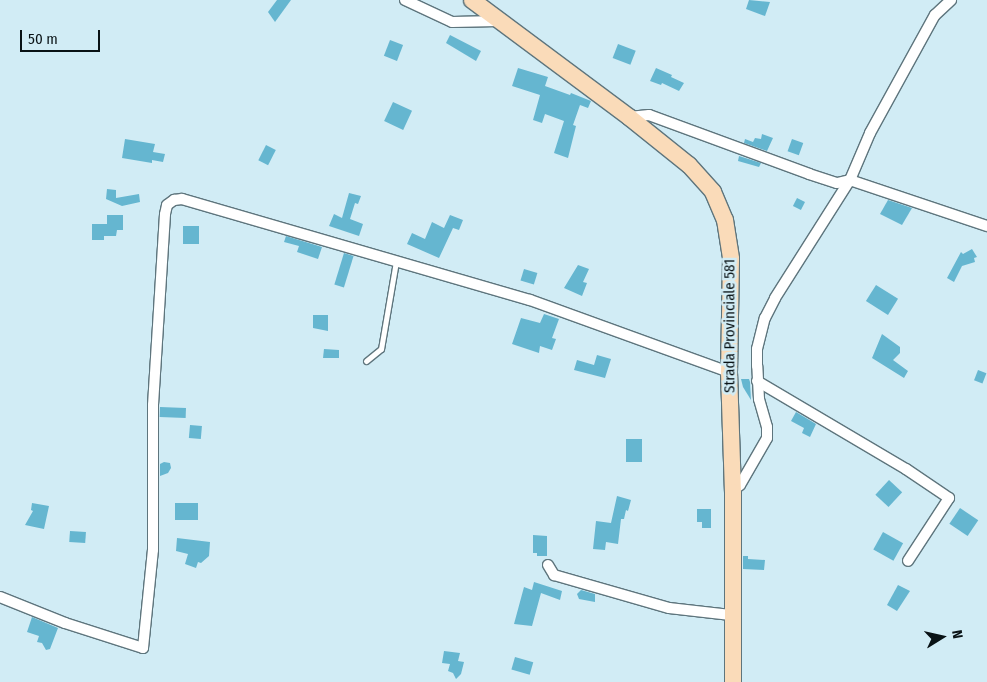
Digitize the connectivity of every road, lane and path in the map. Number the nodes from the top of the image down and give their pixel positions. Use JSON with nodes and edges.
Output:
{"nodes":[{"id":1,"x":405,"y":0,"type":"edge"},
{"id":2,"x":472,"y":0,"type":"edge"},
{"id":3,"x":951,"y":0,"type":"edge"},
{"id":4,"x":498,"y":21,"type":"junction"},
{"id":5,"x":629,"y":116,"type":"junction"},
{"id":6,"x":850,"y":180,"type":"junction"},
{"id":7,"x":987,"y":226,"type":"edge"},
{"id":8,"x":396,"y":261,"type":"junction"},
{"id":9,"x":366,"y":361,"type":"dead end"},
{"id":10,"x":729,"y":372,"type":"junction"},
{"id":11,"x":757,"y":381,"type":"junction"},
{"id":12,"x":732,"y":492,"type":"junction"},
{"id":13,"x":908,"y":561,"type":"dead end"},
{"id":14,"x":548,"y":565,"type":"dead end"},
{"id":15,"x":0,"y":597,"type":"edge"},
{"id":16,"x":731,"y":615,"type":"junction"},
{"id":17,"x":733,"y":682,"type":"edge"}],
"edges":[{"from":1,"to":4,"type":"street"},
{"from":2,"to":4,"type":"main road","name":"Strada Provinciale 581"},
{"from":3,"to":6,"type":"street"},
{"from":4,"to":5,"type":"main road","name":"Strada Provinciale 581"},
{"from":5,"to":6,"type":"street"},
{"from":5,"to":10,"type":"main road","name":"Strada Provinciale 581"},
{"from":6,"to":7,"type":"street"},
{"from":6,"to":11,"type":"street"},
{"from":8,"to":9,"type":"lane"},
{"from":8,"to":10,"type":"street"},
{"from":8,"to":15,"type":"street"},
{"from":10,"to":12,"type":"main road","name":"Strada Provinciale 581"},
{"from":11,"to":12,"type":"street"},
{"from":11,"to":13,"type":"street"},
{"from":12,"to":16,"type":"main road","name":"Strada Provinciale 581"},
{"from":14,"to":16,"type":"street"},
{"from":16,"to":17,"type":"main road","name":"Strada Provinciale 581"}]}
